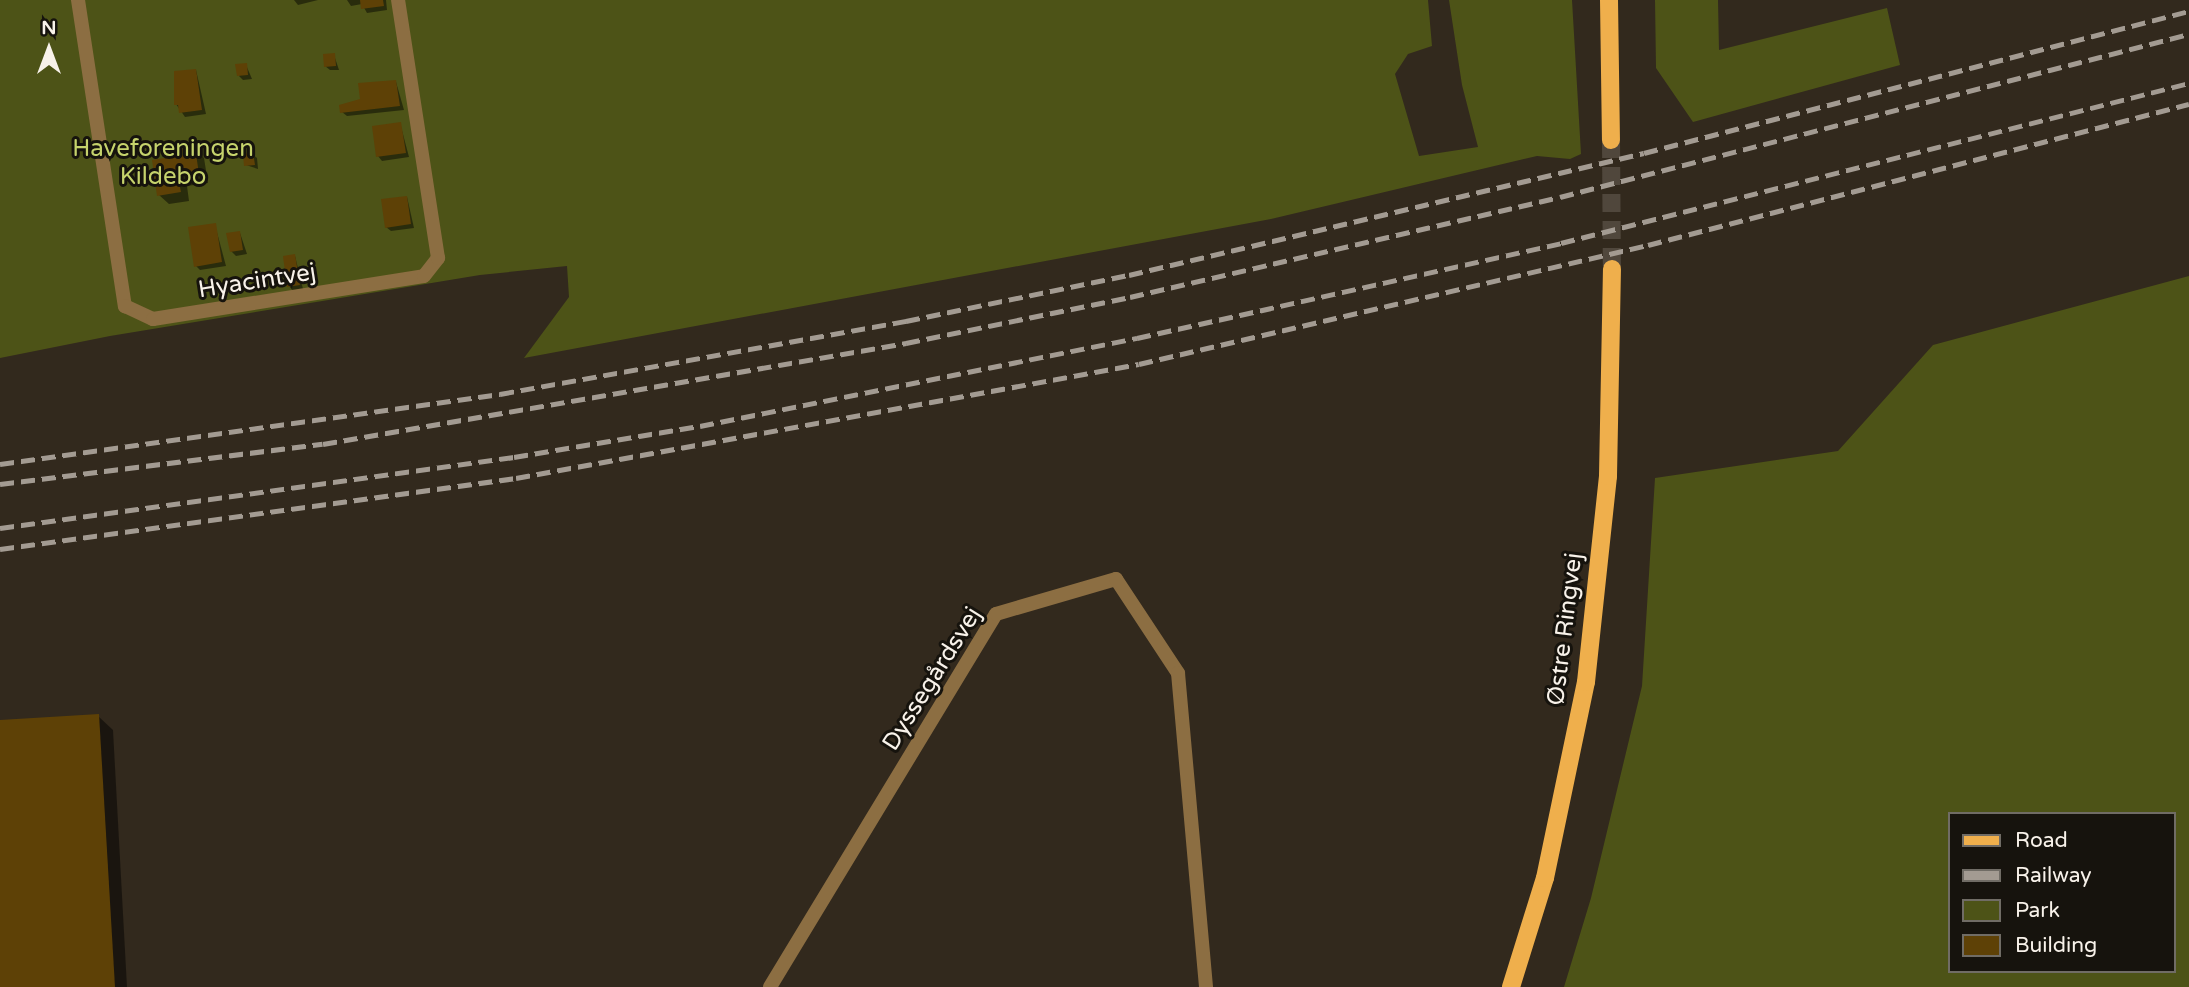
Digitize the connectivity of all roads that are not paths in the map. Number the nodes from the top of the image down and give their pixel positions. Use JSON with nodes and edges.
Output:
{"nodes":[{"id":1,"x":78,"y":0,"type":"edge"},
{"id":2,"x":398,"y":0,"type":"edge"},
{"id":3,"x":1609,"y":0,"type":"edge"},
{"id":4,"x":1611,"y":140,"type":"tunnel mouth"},
{"id":5,"x":1612,"y":269,"type":"tunnel mouth"},
{"id":6,"x":770,"y":987,"type":"edge"},
{"id":7,"x":1206,"y":987,"type":"edge"},
{"id":8,"x":1511,"y":987,"type":"edge"}],
"edges":[{"from":1,"to":2,"type":"lane","name":"Hyacintvej"},
{"from":3,"to":4,"type":"main road"},
{"from":5,"to":8,"type":"main road","name":"Østre Ringvej"},
{"from":6,"to":7,"type":"lane","name":"Dyssegårdsvej"}]}
